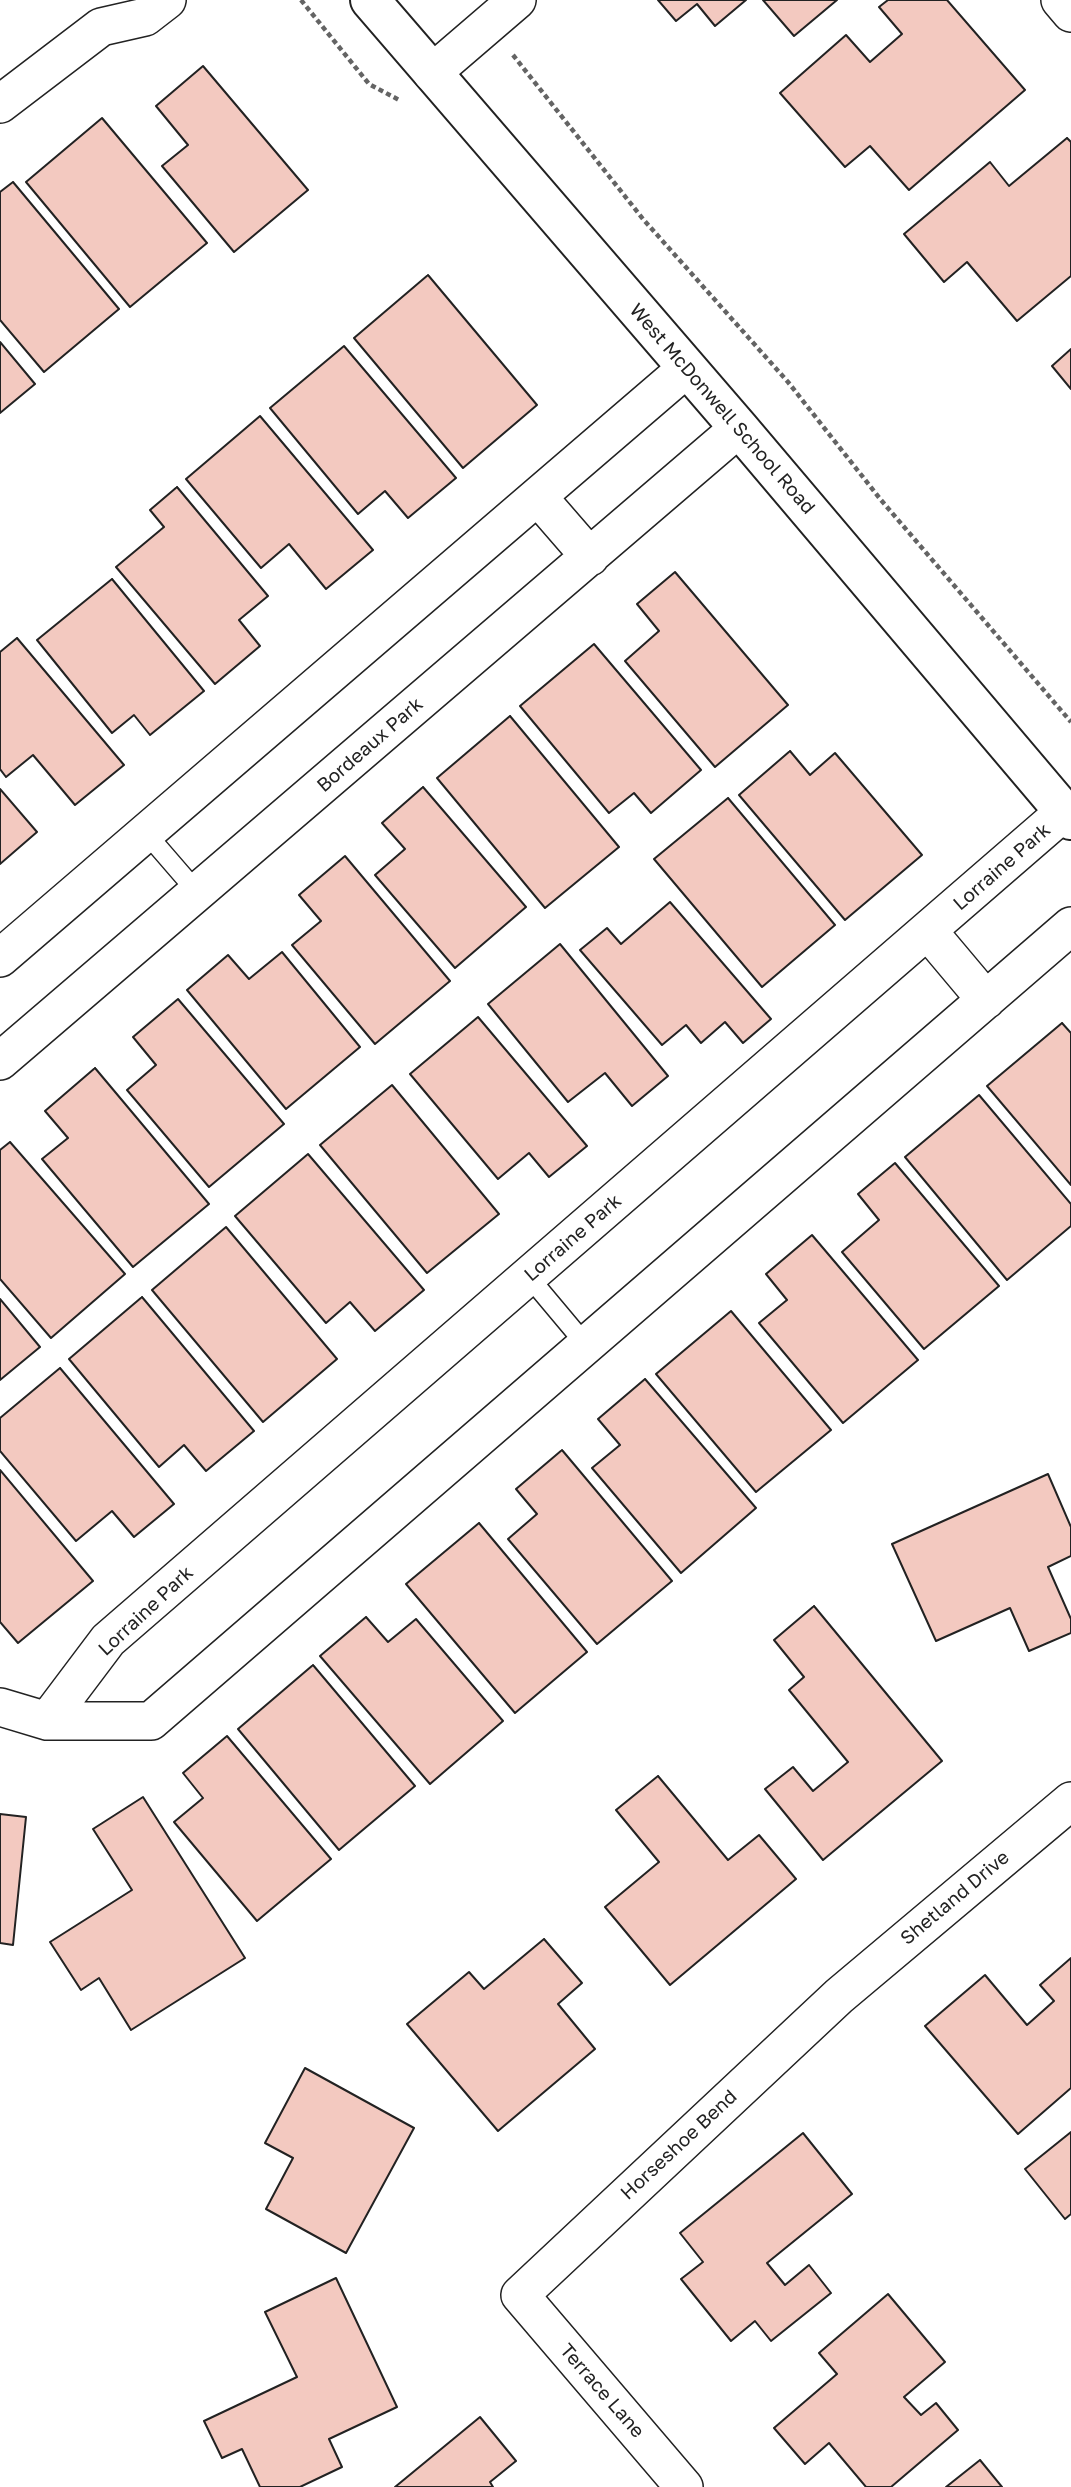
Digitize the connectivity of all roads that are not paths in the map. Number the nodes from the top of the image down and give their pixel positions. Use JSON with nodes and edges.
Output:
{"nodes":[{"id":1,"x":167,"y":0,"type":"edge"},
{"id":2,"x":370,"y":0,"type":"edge"},
{"id":3,"x":517,"y":0,"type":"edge"},
{"id":4,"x":1060,"y":0,"type":"edge"},
{"id":5,"x":106,"y":13,"type":"edge"},
{"id":6,"x":1071,"y":13,"type":"edge"},
{"id":7,"x":432,"y":73,"type":"junction"},
{"id":8,"x":0,"y":104,"type":"edge"},
{"id":9,"x":687,"y":368,"type":"junction"},
{"id":10,"x":739,"y":428,"type":"junction"},
{"id":11,"x":538,"y":497,"type":"junction"},
{"id":12,"x":590,"y":557,"type":"junction"},
{"id":13,"x":1068,"y":816,"type":"edge"},
{"id":14,"x":146,"y":833,"type":"junction"},
{"id":15,"x":197,"y":892,"type":"junction"},
{"id":16,"x":1071,"y":926,"type":"edge"},
{"id":17,"x":928,"y":931,"type":"junction"},
{"id":18,"x":0,"y":958,"type":"edge"},
{"id":19,"x":985,"y":1000,"type":"junction"},
{"id":20,"x":0,"y":1061,"type":"edge"},
{"id":21,"x":529,"y":1276,"type":"junction"},
{"id":22,"x":586,"y":1345,"type":"junction"},
{"id":23,"x":0,"y":1707,"type":"edge"},
{"id":24,"x":47,"y":1721,"type":"junction"},
{"id":25,"x":1071,"y":1801,"type":"edge"},
{"id":26,"x":839,"y":1996,"type":"joint"},
{"id":27,"x":520,"y":2295,"type":"joint"},
{"id":28,"x":684,"y":2487,"type":"edge"}],
"edges":[{"from":1,"to":5,"type":"street"},
{"from":2,"to":7,"type":"main road","name":"West McDonwell School Road"},
{"from":3,"to":7,"type":"street"},
{"from":4,"to":6,"type":"street"},
{"from":5,"to":8,"type":"street"},
{"from":7,"to":9,"type":"main road","name":"West McDonwell School Road"},
{"from":9,"to":10,"type":"main road","name":"West McDonwell School Road"},
{"from":9,"to":11,"type":"street"},
{"from":10,"to":12,"type":"street","name":"Bordeaux Park"},
{"from":10,"to":13,"type":"main road","name":"West McDonwell School Road"},
{"from":11,"to":12,"type":"street"},
{"from":11,"to":14,"type":"street"},
{"from":12,"to":15,"type":"street","name":"Bordeaux Park"},
{"from":13,"to":17,"type":"street","name":"Lorraine Park"},
{"from":14,"to":15,"type":"lane"},
{"from":14,"to":18,"type":"street"},
{"from":15,"to":20,"type":"street","name":"Bordeaux Park"},
{"from":16,"to":19,"type":"street"},
{"from":17,"to":19,"type":"street"},
{"from":17,"to":21,"type":"street","name":"Lorraine Park"},
{"from":19,"to":22,"type":"street"},
{"from":21,"to":22,"type":"lane"},
{"from":21,"to":24,"type":"street","name":"Lorraine Park"},
{"from":22,"to":24,"type":"street"},
{"from":23,"to":24,"type":"street"},
{"from":25,"to":26,"type":"street","name":"Shetland Drive"},
{"from":26,"to":27,"type":"street","name":"Horseshoe Bend"},
{"from":27,"to":28,"type":"street","name":"Terrace Lane"}]}
